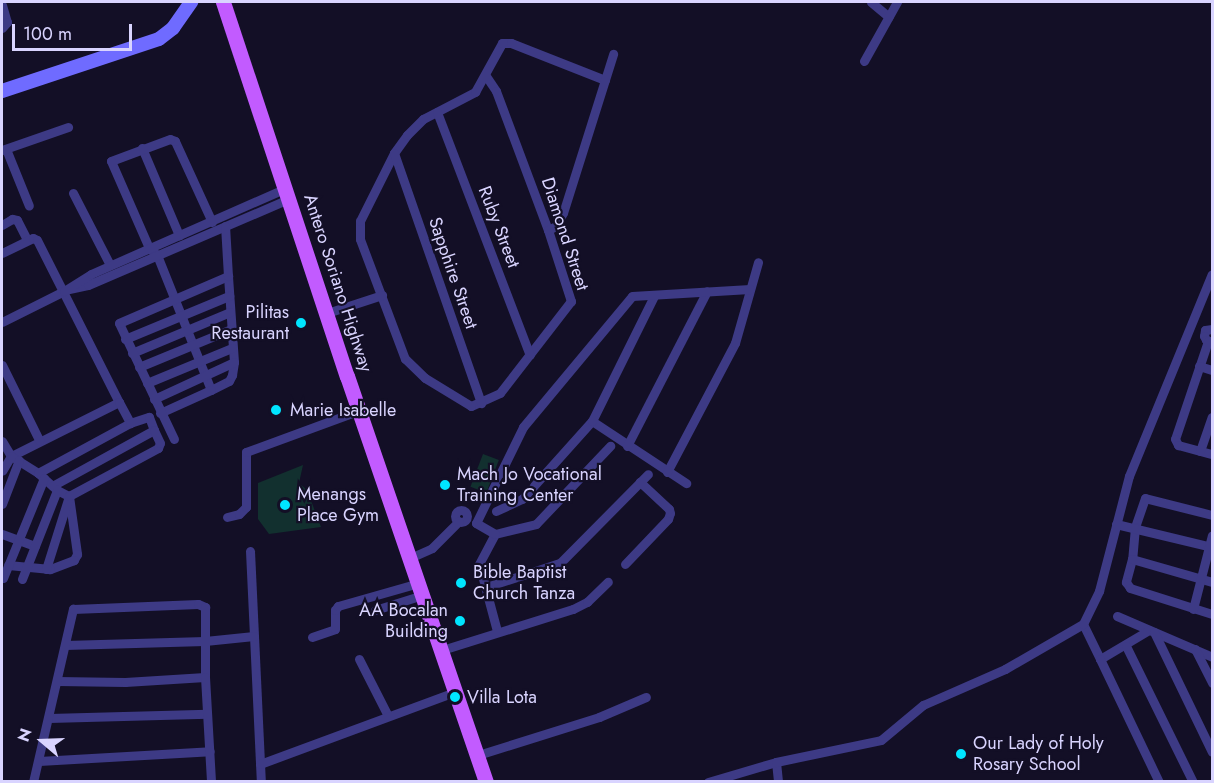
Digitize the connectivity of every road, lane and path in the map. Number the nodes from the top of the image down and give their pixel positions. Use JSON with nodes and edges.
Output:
{"nodes":[{"id":1,"x":191,"y":2,"type":"edge"},
{"id":2,"x":223,"y":2,"type":"edge"},
{"id":3,"x":872,"y":2,"type":"edge"},
{"id":4,"x":897,"y":2,"type":"edge"},
{"id":5,"x":2,"y":5,"type":"edge"},
{"id":6,"x":889,"y":17,"type":"junction"},
{"id":7,"x":2,"y":28,"type":"edge"},
{"id":8,"x":613,"y":54,"type":"dead end"},
{"id":9,"x":864,"y":61,"type":"dead end"},
{"id":10,"x":486,"y":76,"type":"junction"},
{"id":11,"x":605,"y":80,"type":"junction"},
{"id":12,"x":2,"y":92,"type":"edge"},
{"id":13,"x":437,"y":112,"type":"junction"},
{"id":14,"x":68,"y":127,"type":"dead end"},
{"id":15,"x":142,"y":148,"type":"junction"},
{"id":16,"x":4,"y":149,"type":"edge"},
{"id":17,"x":393,"y":153,"type":"junction"},
{"id":18,"x":74,"y":193,"type":"dead end"},
{"id":19,"x":288,"y":193,"type":"junction"},
{"id":20,"x":29,"y":206,"type":"dead end"},
{"id":21,"x":212,"y":222,"type":"junction"},
{"id":22,"x":2,"y":225,"type":"edge"},
{"id":23,"x":225,"y":226,"type":"junction"},
{"id":24,"x":548,"y":230,"type":"junction"},
{"id":25,"x":179,"y":235,"type":"junction"},
{"id":26,"x":27,"y":240,"type":"junction"},
{"id":27,"x":149,"y":248,"type":"junction"},
{"id":28,"x":2,"y":253,"type":"edge"},
{"id":29,"x":157,"y":255,"type":"junction"},
{"id":30,"x":758,"y":262,"type":"dead end"},
{"id":31,"x":111,"y":265,"type":"junction"},
{"id":32,"x":1212,"y":274,"type":"edge"},
{"id":33,"x":228,"y":276,"type":"junction"},
{"id":34,"x":93,"y":278,"type":"junction"},
{"id":35,"x":750,"y":288,"type":"junction"},
{"id":36,"x":64,"y":291,"type":"junction"},
{"id":37,"x":707,"y":291,"type":"junction"},
{"id":38,"x":382,"y":295,"type":"junction"},
{"id":39,"x":229,"y":296,"type":"junction"},
{"id":40,"x":654,"y":296,"type":"junction"},
{"id":41,"x":174,"y":298,"type":"junction"},
{"id":42,"x":230,"y":312,"type":"junction"},
{"id":43,"x":327,"y":313,"type":"junction"},
{"id":44,"x":182,"y":314,"type":"junction"},
{"id":45,"x":2,"y":322,"type":"edge"},
{"id":46,"x":1192,"y":322,"type":"junction"},
{"id":47,"x":189,"y":329,"type":"junction"},
{"id":48,"x":231,"y":329,"type":"junction"},
{"id":49,"x":1188,"y":333,"type":"junction"},
{"id":50,"x":1209,"y":336,"type":"edge"},
{"id":51,"x":125,"y":339,"type":"junction"},
{"id":52,"x":194,"y":344,"type":"junction"},
{"id":53,"x":232,"y":348,"type":"junction"},
{"id":54,"x":132,"y":353,"type":"junction"},
{"id":55,"x":530,"y":355,"type":"junction"},
{"id":56,"x":200,"y":362,"type":"junction"},
{"id":57,"x":234,"y":362,"type":"junction"},
{"id":58,"x":2,"y":365,"type":"edge"},
{"id":59,"x":1199,"y":366,"type":"junction"},
{"id":60,"x":139,"y":367,"type":"junction"},
{"id":61,"x":1212,"y":370,"type":"edge"},
{"id":62,"x":206,"y":375,"type":"junction"},
{"id":63,"x":147,"y":383,"type":"junction"},
{"id":64,"x":211,"y":390,"type":"junction"},
{"id":65,"x":154,"y":399,"type":"junction"},
{"id":66,"x":119,"y":402,"type":"junction"},
{"id":67,"x":481,"y":403,"type":"junction"},
{"id":68,"x":360,"y":410,"type":"junction"},
{"id":69,"x":160,"y":413,"type":"junction"},
{"id":70,"x":1212,"y":417,"type":"edge"},
{"id":71,"x":592,"y":421,"type":"junction"},
{"id":72,"x":130,"y":423,"type":"junction"},
{"id":73,"x":154,"y":430,"type":"junction"},
{"id":74,"x":174,"y":439,"type":"dead end"},
{"id":75,"x":39,"y":440,"type":"junction"},
{"id":76,"x":2,"y":441,"type":"edge"},
{"id":77,"x":610,"y":446,"type":"dead end"},
{"id":78,"x":627,"y":446,"type":"junction"},
{"id":79,"x":1200,"y":451,"type":"junction"},
{"id":80,"x":1212,"y":454,"type":"edge"},
{"id":81,"x":15,"y":458,"type":"junction"},
{"id":82,"x":2,"y":471,"type":"edge"},
{"id":83,"x":667,"y":472,"type":"junction"},
{"id":84,"x":648,"y":474,"type":"dead end"},
{"id":85,"x":41,"y":476,"type":"junction"},
{"id":86,"x":640,"y":482,"type":"junction"},
{"id":87,"x":686,"y":483,"type":"dead end"},
{"id":88,"x":54,"y":488,"type":"junction"},
{"id":89,"x":69,"y":496,"type":"junction"},
{"id":90,"x":488,"y":503,"type":"junction"},
{"id":91,"x":2,"y":504,"type":"edge"},
{"id":92,"x":496,"y":512,"type":"junction"},
{"id":93,"x":1212,"y":514,"type":"edge"},
{"id":94,"x":227,"y":517,"type":"dead end"},
{"id":95,"x":467,"y":521,"type":"junction"},
{"id":96,"x":1116,"y":524,"type":"junction"},
{"id":97,"x":1135,"y":527,"type":"junction"},
{"id":98,"x":485,"y":528,"type":"junction"},
{"id":99,"x":2,"y":534,"type":"edge"},
{"id":100,"x":495,"y":534,"type":"junction"},
{"id":101,"x":1212,"y":535,"type":"edge"},
{"id":102,"x":18,"y":540,"type":"junction"},
{"id":103,"x":35,"y":546,"type":"junction"},
{"id":104,"x":1211,"y":547,"type":"edge"},
{"id":105,"x":250,"y":551,"type":"dead end"},
{"id":106,"x":410,"y":558,"type":"junction"},
{"id":107,"x":1132,"y":560,"type":"junction"},
{"id":108,"x":625,"y":564,"type":"dead end"},
{"id":109,"x":8,"y":565,"type":"junction"},
{"id":110,"x":27,"y":567,"type":"junction"},
{"id":111,"x":46,"y":569,"type":"junction"},
{"id":112,"x":3,"y":578,"type":"edge"},
{"id":113,"x":22,"y":579,"type":"dead end"},
{"id":114,"x":1201,"y":579,"type":"junction"},
{"id":115,"x":608,"y":582,"type":"dead end"},
{"id":116,"x":1212,"y":582,"type":"edge"},
{"id":117,"x":486,"y":587,"type":"junction"},
{"id":118,"x":421,"y":589,"type":"junction"},
{"id":119,"x":375,"y":610,"type":"dead end"},
{"id":120,"x":1197,"y":610,"type":"junction"},
{"id":121,"x":1212,"y":614,"type":"edge"},
{"id":122,"x":1117,"y":616,"type":"dead end"},
{"id":123,"x":1212,"y":619,"type":"edge"},
{"id":124,"x":1083,"y":624,"type":"junction"},
{"id":125,"x":497,"y":631,"type":"junction"},
{"id":126,"x":1151,"y":631,"type":"junction"},
{"id":127,"x":254,"y":636,"type":"junction"},
{"id":128,"x":312,"y":637,"type":"dead end"},
{"id":129,"x":205,"y":641,"type":"junction"},
{"id":130,"x":65,"y":645,"type":"junction"},
{"id":131,"x":1126,"y":646,"type":"junction"},
{"id":132,"x":1195,"y":649,"type":"junction"},
{"id":133,"x":442,"y":650,"type":"junction"},
{"id":134,"x":1212,"y":657,"type":"edge"},
{"id":135,"x":359,"y":659,"type":"dead end"},
{"id":136,"x":1100,"y":659,"type":"junction"},
{"id":137,"x":205,"y":677,"type":"junction"},
{"id":138,"x":57,"y":681,"type":"junction"},
{"id":139,"x":1212,"y":683,"type":"edge"},
{"id":140,"x":457,"y":691,"type":"junction"},
{"id":141,"x":646,"y":697,"type":"dead end"},
{"id":142,"x":207,"y":714,"type":"junction"},
{"id":143,"x":388,"y":716,"type":"junction"},
{"id":144,"x":49,"y":718,"type":"junction"},
{"id":145,"x":210,"y":752,"type":"junction"},
{"id":146,"x":1212,"y":752,"type":"edge"},
{"id":147,"x":478,"y":755,"type":"junction"},
{"id":148,"x":39,"y":761,"type":"junction"},
{"id":149,"x":776,"y":762,"type":"junction"},
{"id":150,"x":260,"y":764,"type":"junction"},
{"id":151,"x":33,"y":782,"type":"edge"},
{"id":152,"x":211,"y":782,"type":"edge"},
{"id":153,"x":261,"y":782,"type":"edge"},
{"id":154,"x":486,"y":782,"type":"edge"},
{"id":155,"x":708,"y":782,"type":"edge"},
{"id":156,"x":778,"y":782,"type":"edge"},
{"id":157,"x":1159,"y":782,"type":"edge"},
{"id":158,"x":1193,"y":782,"type":"edge"}],
"edges":[{"from":1,"to":12,"type":"street"},
{"from":2,"to":19,"type":"main road","name":"Antero Soriano Highway"},
{"from":3,"to":6,"type":"street"},
{"from":4,"to":6,"type":"street"},
{"from":5,"to":7,"type":"street"},
{"from":6,"to":9,"type":"street"},
{"from":8,"to":11,"type":"street"},
{"from":10,"to":11,"type":"street"},
{"from":10,"to":13,"type":"street"},
{"from":10,"to":24,"type":"street","name":"Diamond Street"},
{"from":11,"to":24,"type":"street"},
{"from":13,"to":17,"type":"street"},
{"from":13,"to":55,"type":"street","name":"Ruby Street"},
{"from":14,"to":16,"type":"street"},
{"from":15,"to":21,"type":"street"},
{"from":15,"to":25,"type":"street"},
{"from":15,"to":27,"type":"street"},
{"from":16,"to":20,"type":"street"},
{"from":17,"to":38,"type":"street"},
{"from":17,"to":67,"type":"street","name":"Sapphire Street"},
{"from":18,"to":31,"type":"street"},
{"from":19,"to":21,"type":"street"},
{"from":19,"to":23,"type":"street"},
{"from":19,"to":43,"type":"main road","name":"Antero Soriano Highway"},
{"from":21,"to":25,"type":"street"},
{"from":22,"to":26,"type":"street"},
{"from":23,"to":29,"type":"street"},
{"from":23,"to":33,"type":"street"},
{"from":24,"to":55,"type":"street","name":"Diamond Street"},
{"from":25,"to":27,"type":"street"},
{"from":26,"to":28,"type":"street"},
{"from":26,"to":36,"type":"street"},
{"from":27,"to":29,"type":"street"},
{"from":27,"to":31,"type":"street"},
{"from":29,"to":34,"type":"street"},
{"from":29,"to":41,"type":"street"},
{"from":30,"to":35,"type":"street"},
{"from":31,"to":34,"type":"street"},
{"from":32,"to":46,"type":"street"},
{"from":33,"to":39,"type":"street"},
{"from":33,"to":41,"type":"street"},
{"from":34,"to":36,"type":"street"},
{"from":35,"to":37,"type":"street"},
{"from":35,"to":83,"type":"street"},
{"from":36,"to":45,"type":"street"},
{"from":36,"to":66,"type":"street"},
{"from":37,"to":40,"type":"street"},
{"from":37,"to":78,"type":"street"},
{"from":38,"to":43,"type":"street"},
{"from":38,"to":67,"type":"street"},
{"from":39,"to":42,"type":"street"},
{"from":39,"to":44,"type":"street"},
{"from":40,"to":71,"type":"street"},
{"from":40,"to":90,"type":"street"},
{"from":41,"to":44,"type":"street"},
{"from":41,"to":51,"type":"street"},
{"from":42,"to":47,"type":"street"},
{"from":42,"to":48,"type":"street"},
{"from":43,"to":68,"type":"main road","name":"Antero Soriano Highway"},
{"from":44,"to":47,"type":"street"},
{"from":44,"to":51,"type":"street"},
{"from":46,"to":49,"type":"street"},
{"from":46,"to":50,"type":"street"},
{"from":47,"to":52,"type":"street"},
{"from":47,"to":54,"type":"street"},
{"from":48,"to":52,"type":"street"},
{"from":48,"to":53,"type":"street"},
{"from":49,"to":50,"type":"street"},
{"from":49,"to":96,"type":"street"},
{"from":50,"to":59,"type":"street"},
{"from":51,"to":54,"type":"street"},
{"from":52,"to":56,"type":"street"},
{"from":52,"to":60,"type":"street"},
{"from":53,"to":56,"type":"street"},
{"from":53,"to":57,"type":"street"},
{"from":54,"to":60,"type":"street"},
{"from":55,"to":67,"type":"street","name":"Diamond Street"},
{"from":56,"to":62,"type":"street"},
{"from":56,"to":63,"type":"street"},
{"from":57,"to":62,"type":"street"},
{"from":57,"to":64,"type":"street"},
{"from":58,"to":75,"type":"street"},
{"from":59,"to":61,"type":"street"},
{"from":59,"to":79,"type":"street"},
{"from":60,"to":63,"type":"street"},
{"from":62,"to":64,"type":"street"},
{"from":62,"to":65,"type":"street"},
{"from":63,"to":65,"type":"street"},
{"from":64,"to":69,"type":"street"},
{"from":65,"to":69,"type":"street"},
{"from":66,"to":72,"type":"street"},
{"from":66,"to":75,"type":"street"},
{"from":68,"to":94,"type":"street"},
{"from":68,"to":106,"type":"main road","name":"Antero Soriano Highway"},
{"from":69,"to":74,"type":"street"},
{"from":70,"to":79,"type":"street"},
{"from":71,"to":78,"type":"street"},
{"from":71,"to":92,"type":"street"},
{"from":72,"to":73,"type":"street"},
{"from":72,"to":85,"type":"street"},
{"from":73,"to":88,"type":"street"},
{"from":73,"to":89,"type":"street"},
{"from":75,"to":81,"type":"street"},
{"from":76,"to":81,"type":"street"},
{"from":77,"to":100,"type":"street"},
{"from":78,"to":83,"type":"street"},
{"from":79,"to":80,"type":"street"},
{"from":81,"to":82,"type":"street"},
{"from":81,"to":85,"type":"street"},
{"from":81,"to":91,"type":"street"},
{"from":83,"to":87,"type":"street"},
{"from":84,"to":86,"type":"street"},
{"from":85,"to":88,"type":"street"},
{"from":85,"to":102,"type":"street"},
{"from":86,"to":108,"type":"street"},
{"from":86,"to":117,"type":"street"},
{"from":88,"to":89,"type":"street"},
{"from":88,"to":103,"type":"street"},
{"from":89,"to":111,"type":"street"},
{"from":89,"to":111,"type":"street"},
{"from":90,"to":92,"type":"street"},
{"from":90,"to":95,"type":"street"},
{"from":92,"to":98,"type":"street"},
{"from":93,"to":97,"type":"street"},
{"from":95,"to":98,"type":"street"},
{"from":95,"to":106,"type":"street"},
{"from":96,"to":97,"type":"street"},
{"from":96,"to":124,"type":"street"},
{"from":97,"to":104,"type":"street"},
{"from":97,"to":107,"type":"street"},
{"from":98,"to":100,"type":"street"},
{"from":99,"to":102,"type":"street"},
{"from":100,"to":117,"type":"street"},
{"from":101,"to":104,"type":"street"},
{"from":102,"to":103,"type":"street"},
{"from":102,"to":109,"type":"street"},
{"from":103,"to":110,"type":"street"},
{"from":104,"to":114,"type":"street"},
{"from":105,"to":127,"type":"street"},
{"from":106,"to":118,"type":"main road","name":"Antero Soriano Highway"},
{"from":107,"to":114,"type":"street"},
{"from":107,"to":120,"type":"street"},
{"from":109,"to":110,"type":"street"},
{"from":109,"to":112,"type":"street"},
{"from":110,"to":111,"type":"street"},
{"from":110,"to":113,"type":"street"},
{"from":114,"to":116,"type":"street"},
{"from":114,"to":120,"type":"street"},
{"from":115,"to":125,"type":"street"},
{"from":117,"to":125,"type":"street"},
{"from":118,"to":119,"type":"street"},
{"from":118,"to":128,"type":"street"},
{"from":118,"to":133,"type":"main road","name":"Antero Soriano Highway"},
{"from":120,"to":121,"type":"street"},
{"from":120,"to":123,"type":"street"},
{"from":122,"to":126,"type":"street"},
{"from":124,"to":136,"type":"street"},
{"from":124,"to":149,"type":"street"},
{"from":125,"to":133,"type":"street"},
{"from":126,"to":131,"type":"street"},
{"from":126,"to":132,"type":"street"},
{"from":126,"to":146,"type":"street"},
{"from":127,"to":129,"type":"street"},
{"from":127,"to":150,"type":"street"},
{"from":129,"to":130,"type":"street"},
{"from":129,"to":130,"type":"street"},
{"from":129,"to":137,"type":"street"},
{"from":130,"to":138,"type":"street"},
{"from":131,"to":136,"type":"street"},
{"from":131,"to":158,"type":"street"},
{"from":132,"to":134,"type":"street"},
{"from":132,"to":139,"type":"street"},
{"from":133,"to":140,"type":"main road","name":"Antero Soriano Highway"},
{"from":135,"to":143,"type":"street"},
{"from":136,"to":157,"type":"street"},
{"from":137,"to":138,"type":"street"},
{"from":137,"to":142,"type":"street"},
{"from":138,"to":144,"type":"street"},
{"from":140,"to":143,"type":"street"},
{"from":140,"to":147,"type":"main road","name":"Antero Soriano Highway"},
{"from":141,"to":147,"type":"street"},
{"from":142,"to":144,"type":"street"},
{"from":142,"to":145,"type":"street"},
{"from":143,"to":150,"type":"street"},
{"from":144,"to":148,"type":"street"},
{"from":145,"to":148,"type":"street"},
{"from":145,"to":152,"type":"street"},
{"from":147,"to":154,"type":"main road","name":"Antero Soriano Highway"},
{"from":148,"to":151,"type":"street"},
{"from":149,"to":155,"type":"street"},
{"from":149,"to":156,"type":"street"},
{"from":150,"to":153,"type":"street"}]}
